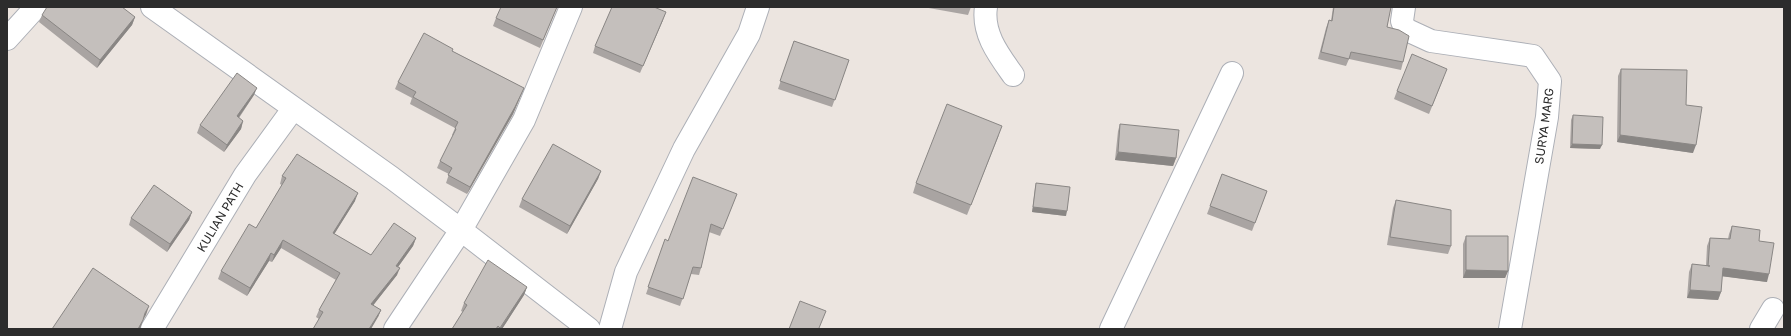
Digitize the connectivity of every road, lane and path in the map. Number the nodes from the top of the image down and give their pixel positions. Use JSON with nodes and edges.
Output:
{"nodes":[{"id":1,"x":36,"y":7,"type":"edge"},
{"id":2,"x":152,"y":7,"type":"edge"},
{"id":3,"x":571,"y":7,"type":"edge"},
{"id":4,"x":758,"y":7,"type":"edge"},
{"id":5,"x":986,"y":7,"type":"edge"},
{"id":6,"x":1404,"y":7,"type":"edge"},
{"id":7,"x":7,"y":39,"type":"edge"},
{"id":8,"x":1232,"y":73,"type":"dead end"},
{"id":9,"x":1012,"y":75,"type":"dead end"},
{"id":10,"x":293,"y":109,"type":"junction"},
{"id":11,"x":462,"y":230,"type":"junction"},
{"id":12,"x":1773,"y":309,"type":"dead end"},
{"id":13,"x":152,"y":329,"type":"edge"},
{"id":14,"x":395,"y":329,"type":"edge"},
{"id":15,"x":589,"y":329,"type":"edge"},
{"id":16,"x":610,"y":329,"type":"edge"},
{"id":17,"x":1111,"y":329,"type":"edge"},
{"id":18,"x":1510,"y":329,"type":"edge"},
{"id":19,"x":1761,"y":329,"type":"edge"}],
"edges":[{"from":1,"to":7,"type":"street"},
{"from":2,"to":10,"type":"street"},
{"from":3,"to":11,"type":"street"},
{"from":4,"to":16,"type":"street"},
{"from":5,"to":9,"type":"street"},
{"from":6,"to":18,"type":"street","name":"SURYA MARG"},
{"from":8,"to":17,"type":"street"},
{"from":10,"to":11,"type":"street"},
{"from":10,"to":13,"type":"street","name":"KULIAN PATH"},
{"from":11,"to":14,"type":"street"},
{"from":11,"to":15,"type":"street"},
{"from":12,"to":19,"type":"street"}]}
